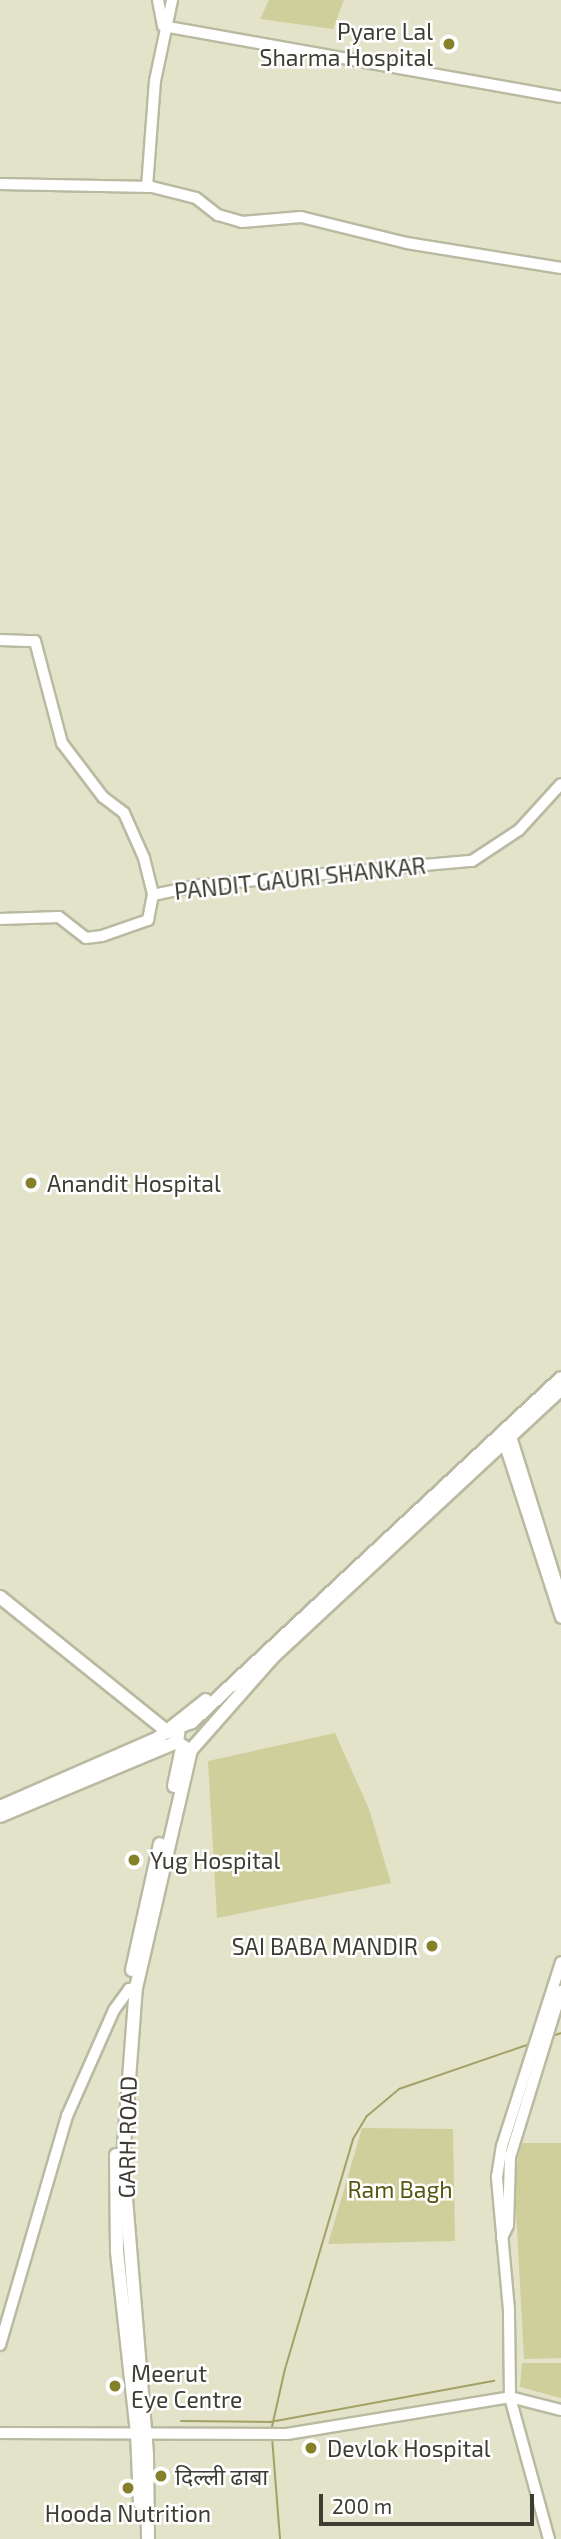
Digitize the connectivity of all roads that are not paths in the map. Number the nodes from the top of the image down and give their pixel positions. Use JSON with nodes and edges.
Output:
{"nodes":[{"id":1,"x":158,"y":0,"type":"edge"},
{"id":2,"x":172,"y":0,"type":"edge"},
{"id":3,"x":163,"y":26,"type":"junction"},
{"id":4,"x":561,"y":97,"type":"edge"},
{"id":5,"x":0,"y":184,"type":"edge"},
{"id":6,"x":147,"y":187,"type":"junction"},
{"id":7,"x":561,"y":268,"type":"edge"},
{"id":8,"x":0,"y":640,"type":"edge"},
{"id":9,"x":561,"y":784,"type":"edge"},
{"id":10,"x":153,"y":895,"type":"junction"},
{"id":11,"x":0,"y":919,"type":"edge"},
{"id":12,"x":561,"y":1378,"type":"edge"},
{"id":13,"x":561,"y":1390,"type":"edge"},
{"id":14,"x":506,"y":1435,"type":"junction"},
{"id":15,"x":368,"y":1563,"type":"junction"},
{"id":16,"x":548,"y":1566,"type":"junction"},
{"id":17,"x":0,"y":1597,"type":"edge"},
{"id":18,"x":561,"y":1597,"type":"edge"},
{"id":19,"x":561,"y":1618,"type":"edge"},
{"id":20,"x":183,"y":1743,"type":"junction"},
{"id":21,"x":5,"y":1809,"type":"edge"},
{"id":22,"x":561,"y":1962,"type":"edge"},
{"id":23,"x":133,"y":1989,"type":"junction"},
{"id":24,"x":561,"y":1991,"type":"edge"},
{"id":25,"x":544,"y":2030,"type":"junction"},
{"id":26,"x":0,"y":2346,"type":"edge"},
{"id":27,"x":510,"y":2397,"type":"junction"},
{"id":28,"x":561,"y":2410,"type":"edge"},
{"id":29,"x":141,"y":2432,"type":"junction"},
{"id":30,"x":0,"y":2433,"type":"edge"},
{"id":31,"x":142,"y":2454,"type":"junction"},
{"id":32,"x":140,"y":2539,"type":"edge"},
{"id":33,"x":148,"y":2539,"type":"edge"},
{"id":34,"x":548,"y":2539,"type":"edge"}],
"edges":[{"from":1,"to":3,"type":"street"},
{"from":2,"to":3,"type":"street"},
{"from":3,"to":4,"type":"street"},
{"from":3,"to":6,"type":"street"},
{"from":5,"to":6,"type":"street"},
{"from":6,"to":7,"type":"street"},
{"from":8,"to":10,"type":"street"},
{"from":9,"to":10,"type":"street","name":"PANDIT GAURI SHANKAR"},
{"from":10,"to":11,"type":"street","name":"PANDIT GAURI SHANKAR"},
{"from":12,"to":14,"type":"main road"},
{"from":13,"to":14,"type":"main road"},
{"from":14,"to":15,"type":"main road"},
{"from":14,"to":16,"type":"street"},
{"from":15,"to":20,"type":"main road"},
{"from":15,"to":20,"type":"main road"},
{"from":16,"to":18,"type":"street"},
{"from":16,"to":19,"type":"street"},
{"from":17,"to":20,"type":"main road"},
{"from":20,"to":21,"type":"main road"},
{"from":20,"to":23,"type":"main road","name":"GARH ROAD"},
{"from":22,"to":25,"type":"street"},
{"from":23,"to":26,"type":"street"},
{"from":23,"to":29,"type":"main road","name":"GARH ROAD"},
{"from":24,"to":25,"type":"street"},
{"from":25,"to":27,"type":"street"},
{"from":27,"to":28,"type":"street"},
{"from":27,"to":29,"type":"street"},
{"from":27,"to":34,"type":"street"},
{"from":29,"to":30,"type":"street"},
{"from":29,"to":31,"type":"main road","name":"GARH ROAD"},
{"from":31,"to":32,"type":"main road","name":"GARH ROAD"},
{"from":31,"to":33,"type":"main road","name":"GARH ROAD"}]}
